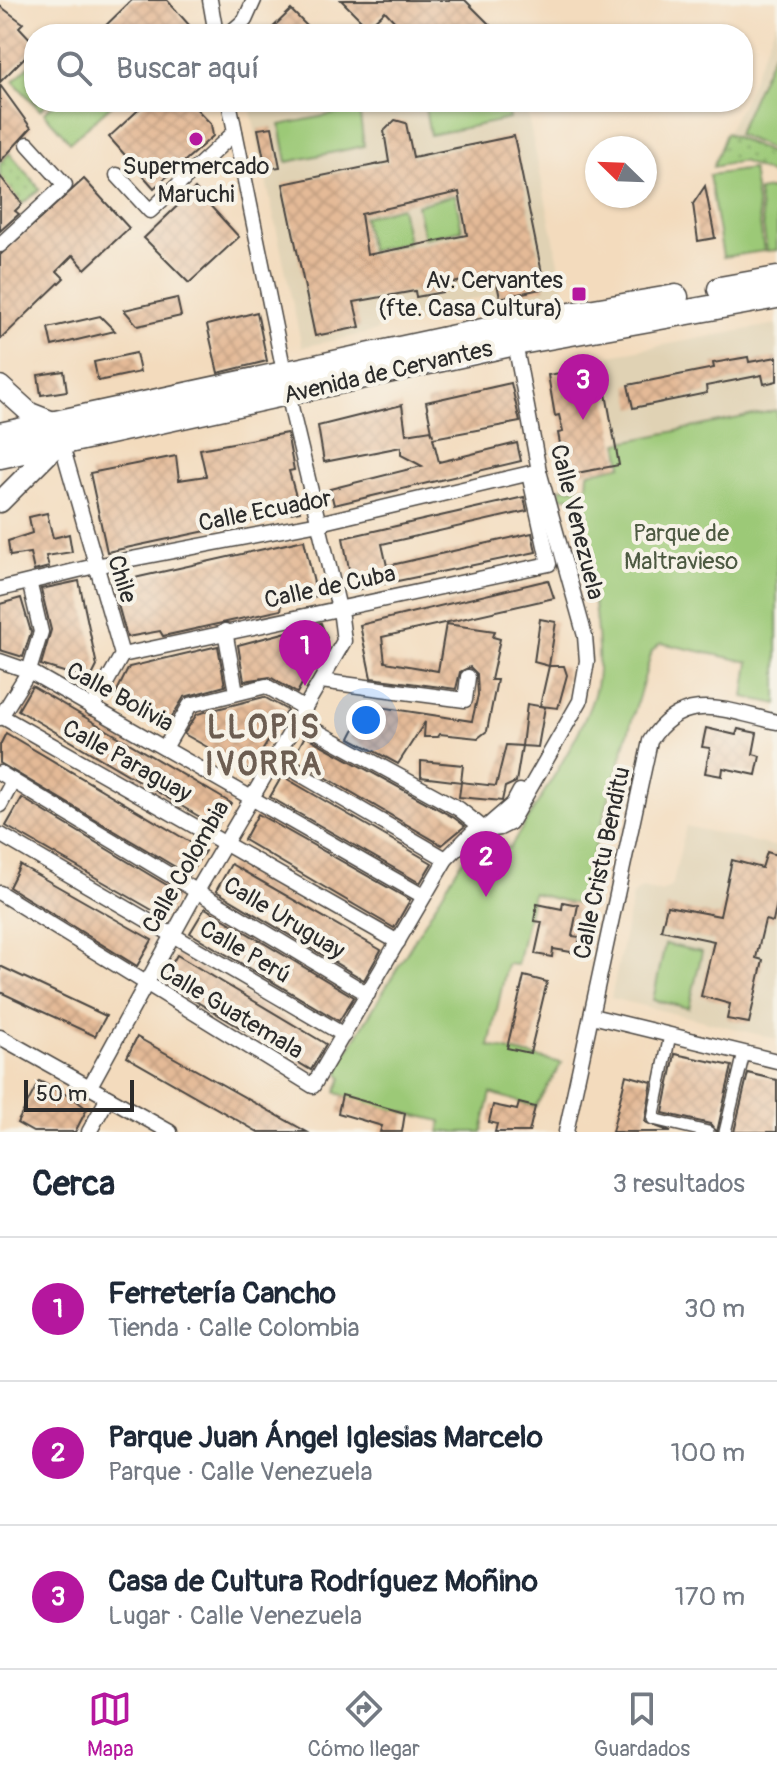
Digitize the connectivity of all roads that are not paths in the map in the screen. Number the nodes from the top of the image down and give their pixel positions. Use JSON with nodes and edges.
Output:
{"nodes":[{"id":1,"x":210,"y":0,"type":"edge"},
{"id":2,"x":254,"y":0,"type":"edge"},
{"id":3,"x":214,"y":24,"type":"edge"},
{"id":4,"x":240,"y":24,"type":"edge"},
{"id":5,"x":231,"y":112,"type":"edge"},
{"id":6,"x":235,"y":132,"type":"junction"},
{"id":7,"x":28,"y":144,"type":"dead end"},
{"id":8,"x":117,"y":175,"type":"dead end"},
{"id":9,"x":0,"y":245,"type":"edge"},
{"id":10,"x":777,"y":279,"type":"edge"},
{"id":11,"x":777,"y":296,"type":"edge"},
{"id":12,"x":515,"y":343,"type":"junction"},
{"id":13,"x":287,"y":384,"type":"junction"},
{"id":14,"x":0,"y":387,"type":"edge"},
{"id":15,"x":0,"y":435,"type":"edge"},
{"id":16,"x":59,"y":441,"type":"junction"},
{"id":17,"x":0,"y":456,"type":"edge"},
{"id":18,"x":534,"y":472,"type":"junction"},
{"id":19,"x":0,"y":502,"type":"edge"},
{"id":20,"x":319,"y":523,"type":"junction"},
{"id":21,"x":95,"y":566,"type":"junction"},
{"id":22,"x":30,"y":585,"type":"junction"},
{"id":23,"x":0,"y":589,"type":"edge"},
{"id":24,"x":339,"y":607,"type":"junction"},
{"id":25,"x":225,"y":631,"type":"junction"},
{"id":26,"x":122,"y":655,"type":"junction"},
{"id":27,"x":0,"y":661,"type":"edge"},
{"id":28,"x":29,"y":671,"type":"junction"},
{"id":29,"x":468,"y":677,"type":"dead end"},
{"id":30,"x":321,"y":681,"type":"junction"},
{"id":31,"x":236,"y":692,"type":"junction"},
{"id":32,"x":92,"y":708,"type":"junction"},
{"id":33,"x":302,"y":715,"type":"junction"},
{"id":34,"x":1,"y":717,"type":"edge"},
{"id":35,"x":777,"y":722,"type":"edge"},
{"id":36,"x":165,"y":748,"type":"junction"},
{"id":37,"x":274,"y":759,"type":"junction"},
{"id":38,"x":0,"y":773,"type":"edge"},
{"id":39,"x":13,"y":781,"type":"junction"},
{"id":40,"x":252,"y":797,"type":"junction"},
{"id":41,"x":0,"y":805,"type":"edge"},
{"id":42,"x":484,"y":829,"type":"junction"},
{"id":43,"x":0,"y":835,"type":"edge"},
{"id":44,"x":225,"y":842,"type":"junction"},
{"id":45,"x":446,"y":859,"type":"junction"},
{"id":46,"x":197,"y":891,"type":"junction"},
{"id":47,"x":2,"y":895,"type":"edge"},
{"id":48,"x":423,"y":896,"type":"junction"},
{"id":49,"x":172,"y":935,"type":"junction"},
{"id":50,"x":398,"y":942,"type":"junction"},
{"id":51,"x":144,"y":984,"type":"junction"},
{"id":52,"x":368,"y":994,"type":"junction"},
{"id":53,"x":592,"y":1016,"type":"junction"},
{"id":54,"x":344,"y":1035,"type":"junction"},
{"id":55,"x":670,"y":1035,"type":"junction"},
{"id":56,"x":0,"y":1037,"type":"edge"},
{"id":57,"x":744,"y":1053,"type":"junction"},
{"id":58,"x":777,"y":1061,"type":"edge"},
{"id":59,"x":313,"y":1086,"type":"joint"},
{"id":60,"x":89,"y":1088,"type":"junction"},
{"id":61,"x":108,"y":1098,"type":"junction"},
{"id":62,"x":89,"y":1132,"type":"edge"},
{"id":63,"x":170,"y":1132,"type":"edge"},
{"id":64,"x":566,"y":1132,"type":"edge"},
{"id":65,"x":708,"y":1132,"type":"edge"},
{"id":66,"x":725,"y":1132,"type":"edge"}],
"edges":[{"from":1,"to":3,"type":"street"},
{"from":2,"to":4,"type":"street"},
{"from":5,"to":6,"type":"street","name":"Calle Colombia"},
{"from":6,"to":8,"type":"street"},
{"from":6,"to":13,"type":"street","name":"Calle Colombia"},
{"from":7,"to":9,"type":"street"},
{"from":10,"to":13,"type":"main road","name":"Avenida de Cervantes"},
{"from":11,"to":12,"type":"main road","name":"Avenida de Cervantes"},
{"from":12,"to":13,"type":"main road","name":"Avenida de Cervantes"},
{"from":12,"to":18,"type":"street","name":"Calle Venezuela"},
{"from":13,"to":16,"type":"main road","name":"Avenida de Cervantes"},
{"from":13,"to":20,"type":"street","name":"Calle Colombia"},
{"from":14,"to":16,"type":"main road"},
{"from":15,"to":16,"type":"main road","name":"Avenida de Cervantes"},
{"from":16,"to":17,"type":"main road","name":"Avenida de Cervantes"},
{"from":16,"to":19,"type":"main road"},
{"from":16,"to":21,"type":"street","name":"Chile"},
{"from":18,"to":20,"type":"street","name":"Calle Ecuador"},
{"from":18,"to":24,"type":"street","name":"Calle de Cuba"},
{"from":18,"to":42,"type":"street","name":"Calle Venezuela"},
{"from":20,"to":21,"type":"street","name":"Calle Ecuador"},
{"from":20,"to":24,"type":"street","name":"Calle Colombia"},
{"from":21,"to":22,"type":"street","name":"Calle Ecuador"},
{"from":21,"to":26,"type":"street","name":"Chile"},
{"from":22,"to":23,"type":"street","name":"Calle Ecuador"},
{"from":22,"to":28,"type":"street"},
{"from":24,"to":25,"type":"street","name":"Calle de Cuba"},
{"from":24,"to":30,"type":"street","name":"Calle Colombia"},
{"from":25,"to":26,"type":"street","name":"Calle de Cuba"},
{"from":25,"to":31,"type":"street"},
{"from":26,"to":32,"type":"street"},
{"from":27,"to":28,"type":"street","name":"Calle Bolivia"},
{"from":28,"to":32,"type":"street","name":"Calle Bolivia"},
{"from":28,"to":34,"type":"street"},
{"from":29,"to":30,"type":"street"},
{"from":30,"to":33,"type":"street","name":"Calle Colombia"},
{"from":31,"to":33,"type":"street"},
{"from":31,"to":36,"type":"street"},
{"from":32,"to":36,"type":"street","name":"Calle Bolivia"},
{"from":33,"to":37,"type":"street","name":"Calle Colombia"},
{"from":33,"to":42,"type":"street"},
{"from":34,"to":44,"type":"street","name":"Calle Paraguay"},
{"from":35,"to":53,"type":"street","name":"Calle Cristu Benditu"},
{"from":36,"to":40,"type":"street","name":"Calle Bolivia"},
{"from":37,"to":40,"type":"street","name":"Calle Colombia"},
{"from":37,"to":45,"type":"street"},
{"from":38,"to":39,"type":"street","name":"Calle Uruguay"},
{"from":39,"to":41,"type":"street"},
{"from":39,"to":46,"type":"street","name":"Calle Uruguay"},
{"from":40,"to":44,"type":"street","name":"Calle Colombia"},
{"from":40,"to":48,"type":"street","name":"Calle Bolivia"},
{"from":42,"to":45,"type":"street","name":"Calle Venezuela"},
{"from":43,"to":49,"type":"street","name":"Calle Perú"},
{"from":44,"to":46,"type":"street","name":"Calle Colombia"},
{"from":44,"to":50,"type":"street","name":"Calle Paraguay"},
{"from":45,"to":48,"type":"street","name":"Calle Venezuela"},
{"from":46,"to":49,"type":"street","name":"Calle Colombia"},
{"from":46,"to":52,"type":"street","name":"Calle Uruguay"},
{"from":47,"to":51,"type":"street","name":"Calle Guatemala"},
{"from":48,"to":50,"type":"street","name":"Calle Venezuela"},
{"from":49,"to":51,"type":"street","name":"Calle Colombia"},
{"from":49,"to":54,"type":"street","name":"Calle Perú"},
{"from":50,"to":52,"type":"street","name":"Calle Venezuela"},
{"from":51,"to":59,"type":"street","name":"Calle Guatemala"},
{"from":51,"to":60,"type":"street","name":"Calle Colombia"},
{"from":52,"to":54,"type":"street","name":"Calle Venezuela"},
{"from":53,"to":55,"type":"street"},
{"from":53,"to":64,"type":"street","name":"Calle Cristu Benditu"},
{"from":54,"to":59,"type":"street","name":"Calle Venezuela"},
{"from":55,"to":57,"type":"street"},
{"from":55,"to":65,"type":"street"},
{"from":56,"to":60,"type":"street"},
{"from":57,"to":58,"type":"street"},
{"from":57,"to":66,"type":"street"},
{"from":60,"to":61,"type":"street"},
{"from":61,"to":62,"type":"street"},
{"from":61,"to":63,"type":"street"}]}
